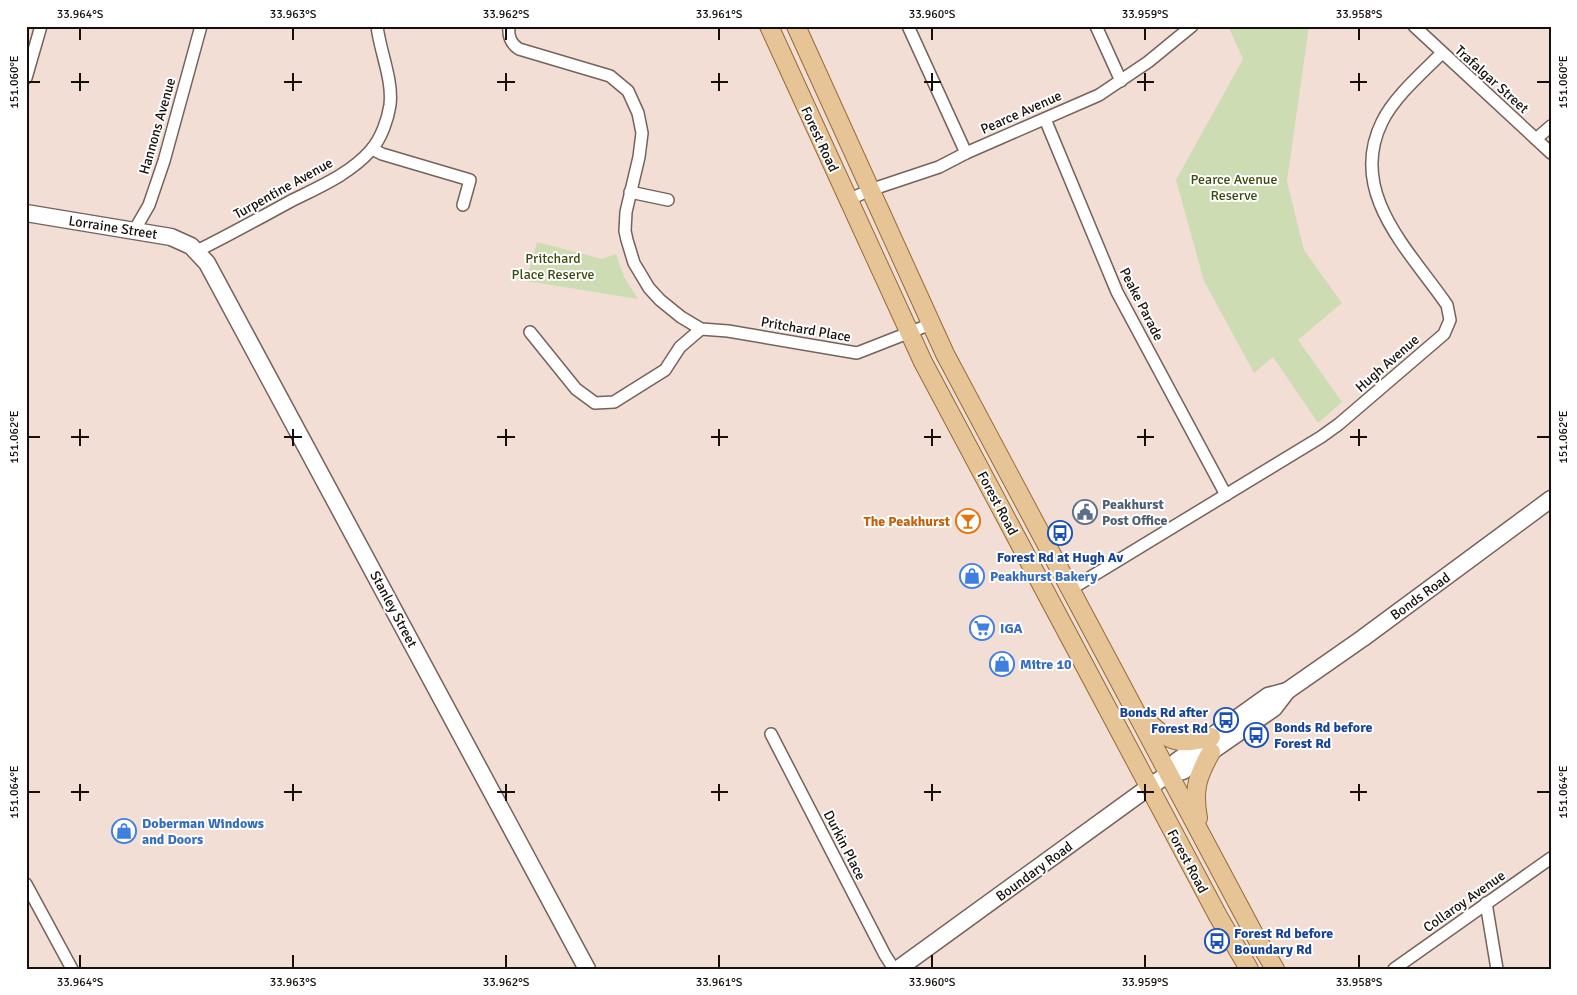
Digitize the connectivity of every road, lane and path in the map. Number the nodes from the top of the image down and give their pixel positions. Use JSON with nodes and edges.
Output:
{"nodes":[{"id":1,"x":41,"y":26,"type":"edge"},
{"id":2,"x":201,"y":26,"type":"edge"},
{"id":3,"x":377,"y":26,"type":"edge"},
{"id":4,"x":509,"y":26,"type":"edge"},
{"id":5,"x":769,"y":26,"type":"edge"},
{"id":6,"x":796,"y":26,"type":"edge"},
{"id":7,"x":908,"y":26,"type":"edge"},
{"id":8,"x":1096,"y":26,"type":"edge"},
{"id":9,"x":1192,"y":26,"type":"edge"},
{"id":10,"x":1414,"y":26,"type":"edge"},
{"id":11,"x":31,"y":46,"type":"edge"},
{"id":12,"x":1442,"y":53,"type":"junction"},
{"id":13,"x":26,"y":78,"type":"edge"},
{"id":14,"x":1121,"y":81,"type":"junction"},
{"id":15,"x":1045,"y":119,"type":"junction"},
{"id":16,"x":1551,"y":126,"type":"edge"},
{"id":17,"x":1536,"y":139,"type":"junction"},
{"id":18,"x":372,"y":149,"type":"junction"},
{"id":19,"x":966,"y":153,"type":"junction"},
{"id":20,"x":1551,"y":153,"type":"edge"},
{"id":21,"x":870,"y":190,"type":"junction"},
{"id":22,"x":630,"y":192,"type":"junction"},
{"id":23,"x":668,"y":200,"type":"dead end"},
{"id":24,"x":848,"y":200,"type":"junction"},
{"id":25,"x":463,"y":205,"type":"dead end"},
{"id":26,"x":26,"y":213,"type":"edge"},
{"id":27,"x":134,"y":231,"type":"junction"},
{"id":28,"x":197,"y":251,"type":"junction"},
{"id":29,"x":931,"y":324,"type":"junction"},
{"id":30,"x":701,"y":329,"type":"junction"},
{"id":31,"x":530,"y":332,"type":"dead end"},
{"id":32,"x":909,"y":334,"type":"junction"},
{"id":33,"x":1226,"y":495,"type":"junction"},
{"id":34,"x":1551,"y":499,"type":"edge"},
{"id":35,"x":1071,"y":589,"type":"junction"},
{"id":36,"x":1134,"y":708,"type":"junction"},
{"id":37,"x":771,"y":734,"type":"dead end"},
{"id":38,"x":1211,"y":744,"type":"junction"},
{"id":39,"x":1170,"y":774,"type":"junction"},
{"id":40,"x":1149,"y":787,"type":"junction"},
{"id":41,"x":1201,"y":833,"type":"junction"},
{"id":42,"x":1551,"y":858,"type":"edge"},
{"id":43,"x":26,"y":884,"type":"edge"},
{"id":44,"x":1486,"y":902,"type":"junction"},
{"id":45,"x":72,"y":969,"type":"edge"},
{"id":46,"x":587,"y":969,"type":"edge"},
{"id":47,"x":894,"y":969,"type":"edge"},
{"id":48,"x":898,"y":969,"type":"edge"},
{"id":49,"x":1249,"y":969,"type":"edge"},
{"id":50,"x":1275,"y":969,"type":"edge"},
{"id":51,"x":1394,"y":969,"type":"edge"},
{"id":52,"x":1498,"y":969,"type":"edge"}],
"edges":[{"from":1,"to":11,"type":"street"},
{"from":2,"to":27,"type":"street","name":"Hannons Avenue"},
{"from":3,"to":18,"type":"street","name":"Turpentine Avenue"},
{"from":4,"to":22,"type":"street","name":"Pritchard Place"},
{"from":5,"to":24,"type":"main road","name":"Forest Road"},
{"from":6,"to":21,"type":"main road","name":"Forest Road"},
{"from":7,"to":19,"type":"street"},
{"from":8,"to":14,"type":"street"},
{"from":9,"to":14,"type":"street","name":"Pearce Avenue"},
{"from":10,"to":12,"type":"street","name":"Trafalgar Street"},
{"from":11,"to":13,"type":"street"},
{"from":12,"to":17,"type":"street","name":"Trafalgar Street"},
{"from":12,"to":33,"type":"street","name":"Hugh Avenue"},
{"from":14,"to":15,"type":"street","name":"Pearce Avenue"},
{"from":15,"to":19,"type":"street","name":"Pearce Avenue"},
{"from":15,"to":33,"type":"street","name":"Peake Parade"},
{"from":16,"to":17,"type":"street"},
{"from":17,"to":20,"type":"street","name":"Trafalgar Street"},
{"from":18,"to":25,"type":"street"},
{"from":18,"to":28,"type":"street","name":"Turpentine Avenue"},
{"from":19,"to":21,"type":"street","name":"Pearce Avenue"},
{"from":21,"to":24,"type":"street","name":"Pearce Avenue"},
{"from":21,"to":29,"type":"main road","name":"Forest Road"},
{"from":22,"to":23,"type":"street"},
{"from":22,"to":30,"type":"street","name":"Pritchard Place"},
{"from":24,"to":32,"type":"main road","name":"Forest Road"},
{"from":26,"to":27,"type":"street","name":"Lorraine Street"},
{"from":27,"to":28,"type":"street","name":"Lorraine Street"},
{"from":28,"to":46,"type":"street","name":"Stanley Street"},
{"from":29,"to":32,"type":"street","name":"Pritchard Place"},
{"from":29,"to":35,"type":"main road","name":"Forest Road"},
{"from":30,"to":31,"type":"street"},
{"from":30,"to":32,"type":"street","name":"Pritchard Place"},
{"from":32,"to":40,"type":"main road","name":"Forest Road"},
{"from":33,"to":35,"type":"street","name":"Hugh Avenue"},
{"from":34,"to":38,"type":"street","name":"Bonds Road"},
{"from":35,"to":36,"type":"main road","name":"Forest Road"},
{"from":36,"to":38,"type":"main road"},
{"from":36,"to":39,"type":"main road","name":"Forest Road"},
{"from":37,"to":47,"type":"street","name":"Durkin Place"},
{"from":38,"to":39,"type":"street","name":"Bonds Road"},
{"from":38,"to":41,"type":"main road"},
{"from":39,"to":40,"type":"street","name":"Boundary Road"},
{"from":39,"to":41,"type":"main road","name":"Forest Road"},
{"from":40,"to":48,"type":"street","name":"Boundary Road"},
{"from":40,"to":49,"type":"main road","name":"Forest Road"},
{"from":41,"to":50,"type":"main road","name":"Forest Road"},
{"from":42,"to":44,"type":"street","name":"Collaroy Avenue"},
{"from":43,"to":45,"type":"street"},
{"from":44,"to":51,"type":"street","name":"Collaroy Avenue"},
{"from":44,"to":52,"type":"street"}]}
